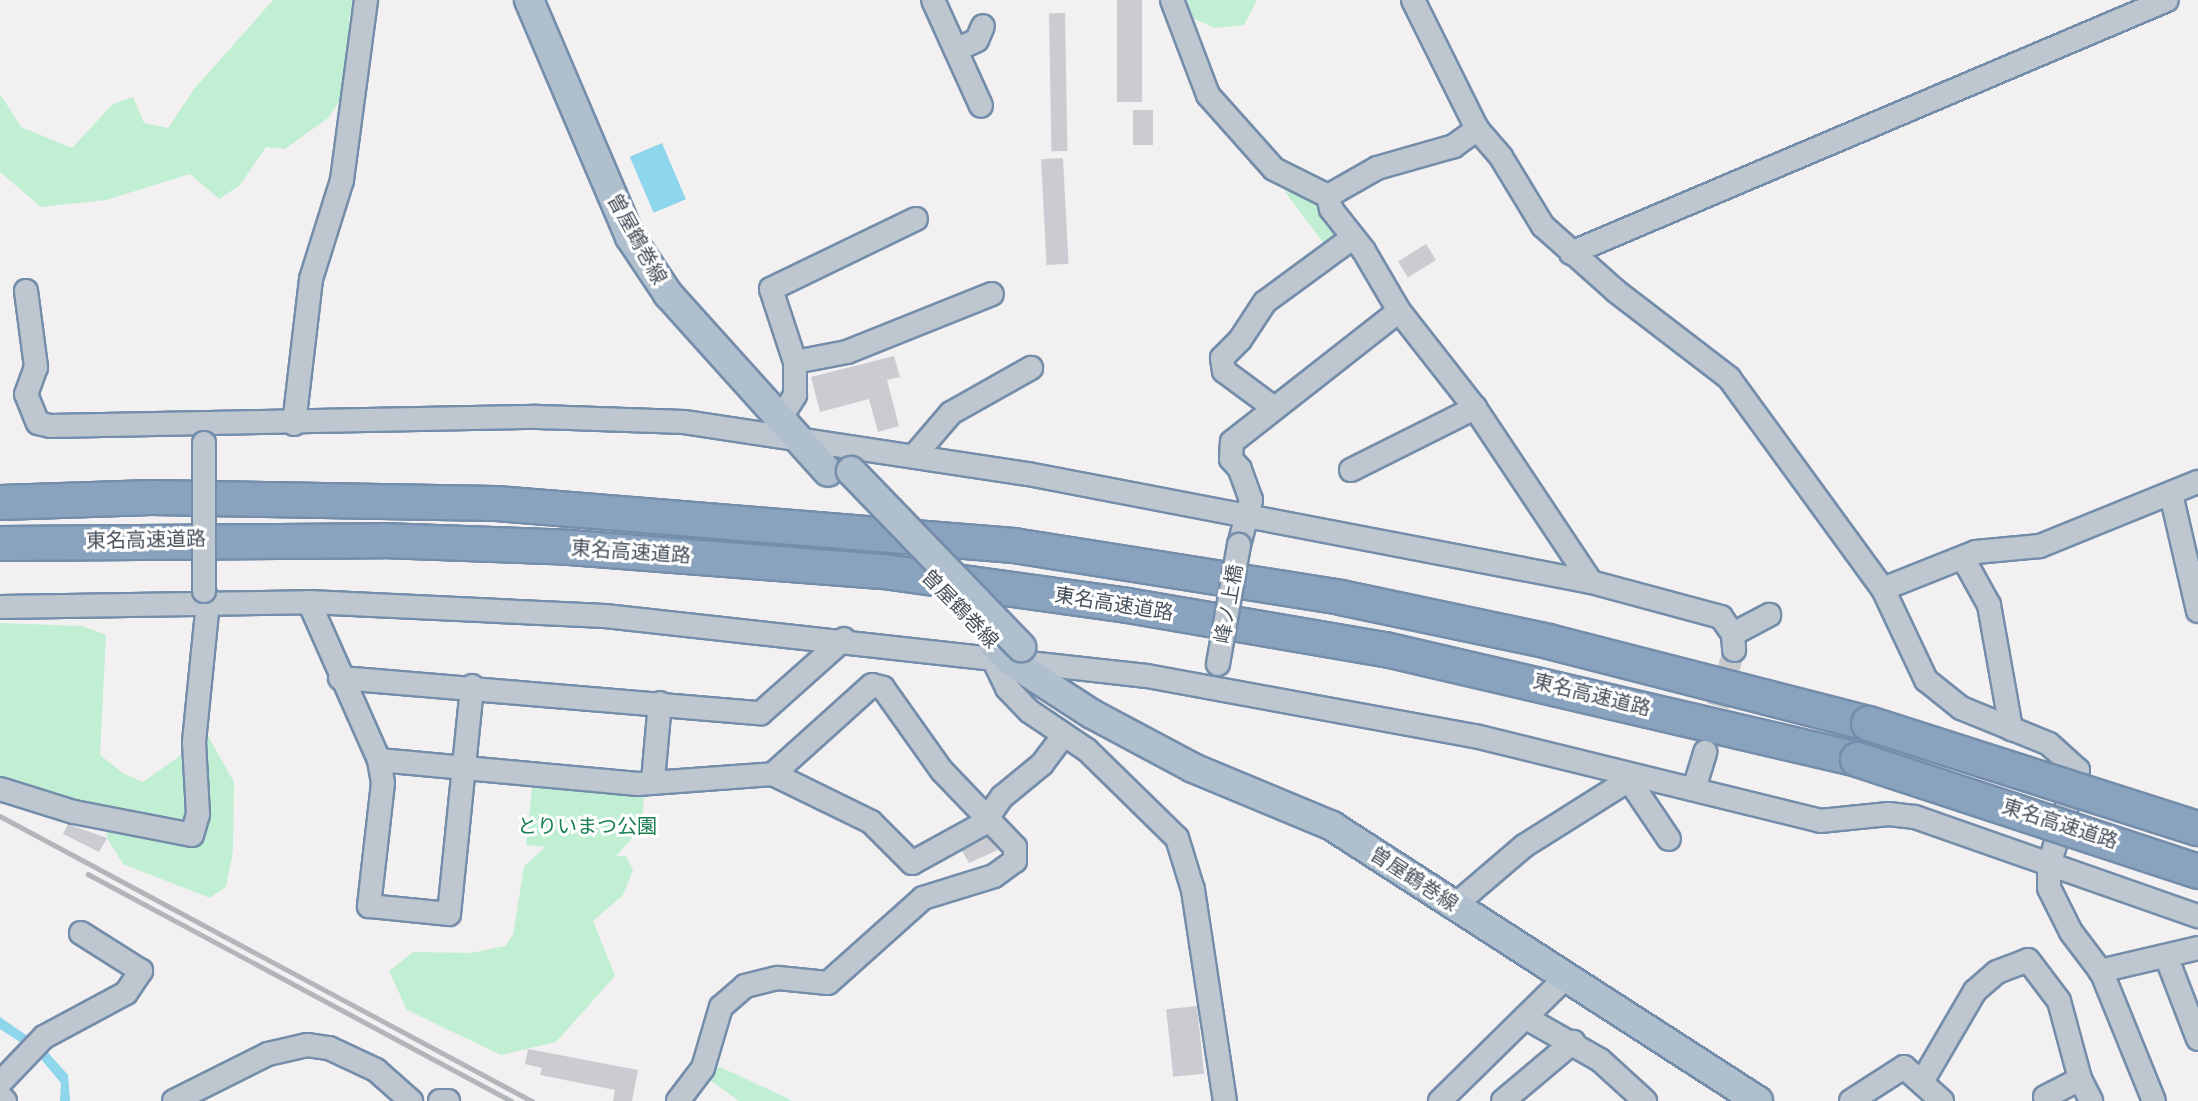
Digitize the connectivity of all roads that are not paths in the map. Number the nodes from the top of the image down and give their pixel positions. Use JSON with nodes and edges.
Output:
{"nodes":[{"id":1,"x":366,"y":0,"type":"edge"},
{"id":2,"x":529,"y":0,"type":"edge"},
{"id":3,"x":933,"y":0,"type":"edge"},
{"id":4,"x":1172,"y":0,"type":"edge"},
{"id":5,"x":1413,"y":0,"type":"edge"},
{"id":6,"x":2167,"y":0,"type":"edge"},
{"id":7,"x":983,"y":27,"type":"dead end"},
{"id":8,"x":956,"y":50,"type":"junction"},
{"id":9,"x":981,"y":106,"type":"dead end"},
{"id":10,"x":1477,"y":129,"type":"junction"},
{"id":11,"x":1328,"y":196,"type":"junction"},
{"id":12,"x":916,"y":219,"type":"dead end"},
{"id":13,"x":1352,"y":238,"type":"junction"},
{"id":14,"x":1570,"y":253,"type":"junction"},
{"id":15,"x":26,"y":291,"type":"dead end"},
{"id":16,"x":992,"y":294,"type":"dead end"},
{"id":17,"x":1399,"y":311,"type":"junction"},
{"id":18,"x":795,"y":362,"type":"junction"},
{"id":19,"x":1031,"y":368,"type":"dead end"},
{"id":20,"x":1274,"y":408,"type":"junction"},
{"id":21,"x":1475,"y":408,"type":"junction"},
{"id":22,"x":782,"y":416,"type":"junction"},
{"id":23,"x":294,"y":424,"type":"junction"},
{"id":24,"x":204,"y":435,"type":"junction"},
{"id":25,"x":803,"y":440,"type":"junction"},
{"id":26,"x":915,"y":455,"type":"junction"},
{"id":27,"x":1351,"y":470,"type":"dead end"},
{"id":28,"x":2198,"y":482,"type":"edge"},
{"id":29,"x":2171,"y":494,"type":"junction"},
{"id":30,"x":0,"y":502,"type":"edge"},
{"id":31,"x":1244,"y":515,"type":"junction"},
{"id":32,"x":0,"y":543,"type":"edge"},
{"id":33,"x":1963,"y":558,"type":"junction"},
{"id":34,"x":1591,"y":582,"type":"junction"},
{"id":35,"x":1884,"y":590,"type":"junction"},
{"id":36,"x":206,"y":596,"type":"junction"},
{"id":37,"x":309,"y":602,"type":"junction"},
{"id":38,"x":0,"y":607,"type":"edge"},
{"id":39,"x":2198,"y":611,"type":"edge"},
{"id":40,"x":1770,"y":615,"type":"dead end"},
{"id":41,"x":844,"y":639,"type":"junction"},
{"id":42,"x":1010,"y":655,"type":"junction"},
{"id":43,"x":340,"y":678,"type":"junction"},
{"id":44,"x":472,"y":686,"type":"junction"},
{"id":45,"x":1214,"y":687,"type":"junction"},
{"id":46,"x":660,"y":703,"type":"junction"},
{"id":47,"x":2011,"y":729,"type":"junction"},
{"id":48,"x":1064,"y":735,"type":"junction"},
{"id":49,"x":1705,"y":752,"type":"tunnel mouth"},
{"id":50,"x":379,"y":760,"type":"junction"},
{"id":51,"x":463,"y":767,"type":"junction"},
{"id":52,"x":773,"y":774,"type":"junction"},
{"id":53,"x":1633,"y":777,"type":"junction"},
{"id":54,"x":653,"y":780,"type":"junction"},
{"id":55,"x":2,"y":788,"type":"edge"},
{"id":56,"x":1694,"y":789,"type":"junction"},
{"id":57,"x":989,"y":815,"type":"junction"},
{"id":58,"x":2198,"y":828,"type":"edge"},
{"id":59,"x":1669,"y":839,"type":"dead end"},
{"id":60,"x":2049,"y":865,"type":"junction"},
{"id":61,"x":2198,"y":871,"type":"edge"},
{"id":62,"x":1455,"y":905,"type":"junction"},
{"id":63,"x":2198,"y":916,"type":"edge"},
{"id":64,"x":81,"y":933,"type":"dead end"},
{"id":65,"x":2198,"y":948,"type":"edge"},
{"id":66,"x":2166,"y":956,"type":"junction"},
{"id":67,"x":2100,"y":971,"type":"junction"},
{"id":68,"x":1566,"y":977,"type":"junction"},
{"id":69,"x":1528,"y":1019,"type":"junction"},
{"id":70,"x":2198,"y":1039,"type":"edge"},
{"id":71,"x":1573,"y":1042,"type":"junction"},
{"id":72,"x":2080,"y":1079,"type":"junction"},
{"id":73,"x":1923,"y":1080,"type":"junction"},
{"id":74,"x":0,"y":1083,"type":"edge"},
{"id":75,"x":0,"y":1096,"type":"edge"},
{"id":76,"x":5,"y":1101,"type":"edge"},
{"id":77,"x":174,"y":1101,"type":"edge"},
{"id":78,"x":411,"y":1101,"type":"edge"},
{"id":79,"x":440,"y":1101,"type":"edge"},
{"id":80,"x":448,"y":1101,"type":"edge"},
{"id":81,"x":678,"y":1101,"type":"edge"},
{"id":82,"x":1225,"y":1101,"type":"edge"},
{"id":83,"x":1440,"y":1101,"type":"edge"},
{"id":84,"x":1503,"y":1101,"type":"edge"},
{"id":85,"x":1647,"y":1101,"type":"edge"},
{"id":86,"x":1758,"y":1101,"type":"edge"},
{"id":87,"x":1851,"y":1101,"type":"edge"},
{"id":88,"x":1942,"y":1101,"type":"edge"},
{"id":89,"x":2047,"y":1101,"type":"edge"},
{"id":90,"x":2091,"y":1101,"type":"edge"},
{"id":91,"x":2154,"y":1101,"type":"edge"}],
"edges":[{"from":1,"to":23,"type":"street"},
{"from":2,"to":22,"type":"main road","name":"曽屋鶴巻線"},
{"from":3,"to":8,"type":"street"},
{"from":4,"to":11,"type":"street"},
{"from":5,"to":10,"type":"street"},
{"from":6,"to":14,"type":"street"},
{"from":7,"to":8,"type":"street"},
{"from":8,"to":9,"type":"street"},
{"from":10,"to":11,"type":"street"},
{"from":10,"to":14,"type":"street"},
{"from":11,"to":13,"type":"street"},
{"from":12,"to":18,"type":"street"},
{"from":13,"to":17,"type":"street"},
{"from":13,"to":20,"type":"street"},
{"from":14,"to":35,"type":"street"},
{"from":15,"to":24,"type":"street"},
{"from":16,"to":18,"type":"street"},
{"from":17,"to":20,"type":"street"},
{"from":17,"to":21,"type":"street"},
{"from":18,"to":22,"type":"street"},
{"from":19,"to":26,"type":"street"},
{"from":20,"to":31,"type":"street","name":"峰ノ上橋"},
{"from":21,"to":27,"type":"street"},
{"from":21,"to":34,"type":"street"},
{"from":22,"to":25,"type":"main road","name":"曽屋鶴巻線"},
{"from":23,"to":24,"type":"street"},
{"from":23,"to":25,"type":"street"},
{"from":24,"to":36,"type":"street","bridge":true},
{"from":25,"to":26,"type":"street"},
{"from":25,"to":42,"type":"main road","name":"曽屋鶴巻線","bridge":true},
{"from":26,"to":31,"type":"street"},
{"from":28,"to":29,"type":"street"},
{"from":29,"to":33,"type":"street"},
{"from":29,"to":39,"type":"street"},
{"from":30,"to":58,"type":"highway","name":"東名高速道路","bridge":true},
{"from":31,"to":34,"type":"street"},
{"from":31,"to":45,"type":"street","name":"峰ノ上橋","bridge":true},
{"from":32,"to":61,"type":"highway","name":"東名高速道路","bridge":true},
{"from":33,"to":35,"type":"street"},
{"from":33,"to":47,"type":"street"},
{"from":34,"to":40,"type":"street"},
{"from":35,"to":47,"type":"street"},
{"from":36,"to":37,"type":"street"},
{"from":36,"to":38,"type":"street"},
{"from":36,"to":55,"type":"street"},
{"from":37,"to":41,"type":"street"},
{"from":37,"to":43,"type":"street"},
{"from":41,"to":42,"type":"street"},
{"from":41,"to":46,"type":"street"},
{"from":42,"to":45,"type":"street"},
{"from":42,"to":48,"type":"street"},
{"from":42,"to":62,"type":"main road","name":"曽屋鶴巻線"},
{"from":43,"to":44,"type":"street"},
{"from":43,"to":50,"type":"street"},
{"from":44,"to":46,"type":"street"},
{"from":44,"to":51,"type":"street"},
{"from":45,"to":53,"type":"street"},
{"from":46,"to":54,"type":"street"},
{"from":47,"to":60,"type":"street"},
{"from":48,"to":57,"type":"street"},
{"from":48,"to":82,"type":"street"},
{"from":49,"to":56,"type":"street"},
{"from":50,"to":51,"type":"street"},
{"from":50,"to":51,"type":"street"},
{"from":51,"to":54,"type":"street"},
{"from":52,"to":54,"type":"street"},
{"from":52,"to":57,"type":"street"},
{"from":52,"to":57,"type":"street"},
{"from":53,"to":56,"type":"street"},
{"from":53,"to":59,"type":"street"},
{"from":53,"to":62,"type":"street"},
{"from":56,"to":60,"type":"street"},
{"from":57,"to":81,"type":"street"},
{"from":60,"to":63,"type":"street"},
{"from":60,"to":67,"type":"street"},
{"from":62,"to":68,"type":"main road","name":"曽屋鶴巻線"},
{"from":64,"to":74,"type":"street"},
{"from":65,"to":66,"type":"street"},
{"from":66,"to":67,"type":"street"},
{"from":66,"to":70,"type":"street"},
{"from":67,"to":91,"type":"street"},
{"from":68,"to":69,"type":"street"},
{"from":68,"to":86,"type":"main road","name":"曽屋鶴巻線"},
{"from":69,"to":71,"type":"street"},
{"from":69,"to":83,"type":"street"},
{"from":71,"to":84,"type":"street"},
{"from":71,"to":85,"type":"street"},
{"from":72,"to":73,"type":"street"},
{"from":72,"to":89,"type":"street"},
{"from":72,"to":90,"type":"street"},
{"from":73,"to":87,"type":"street"},
{"from":73,"to":88,"type":"street"},
{"from":75,"to":76,"type":"street"},
{"from":77,"to":78,"type":"street"},
{"from":79,"to":80,"type":"street"}]}
